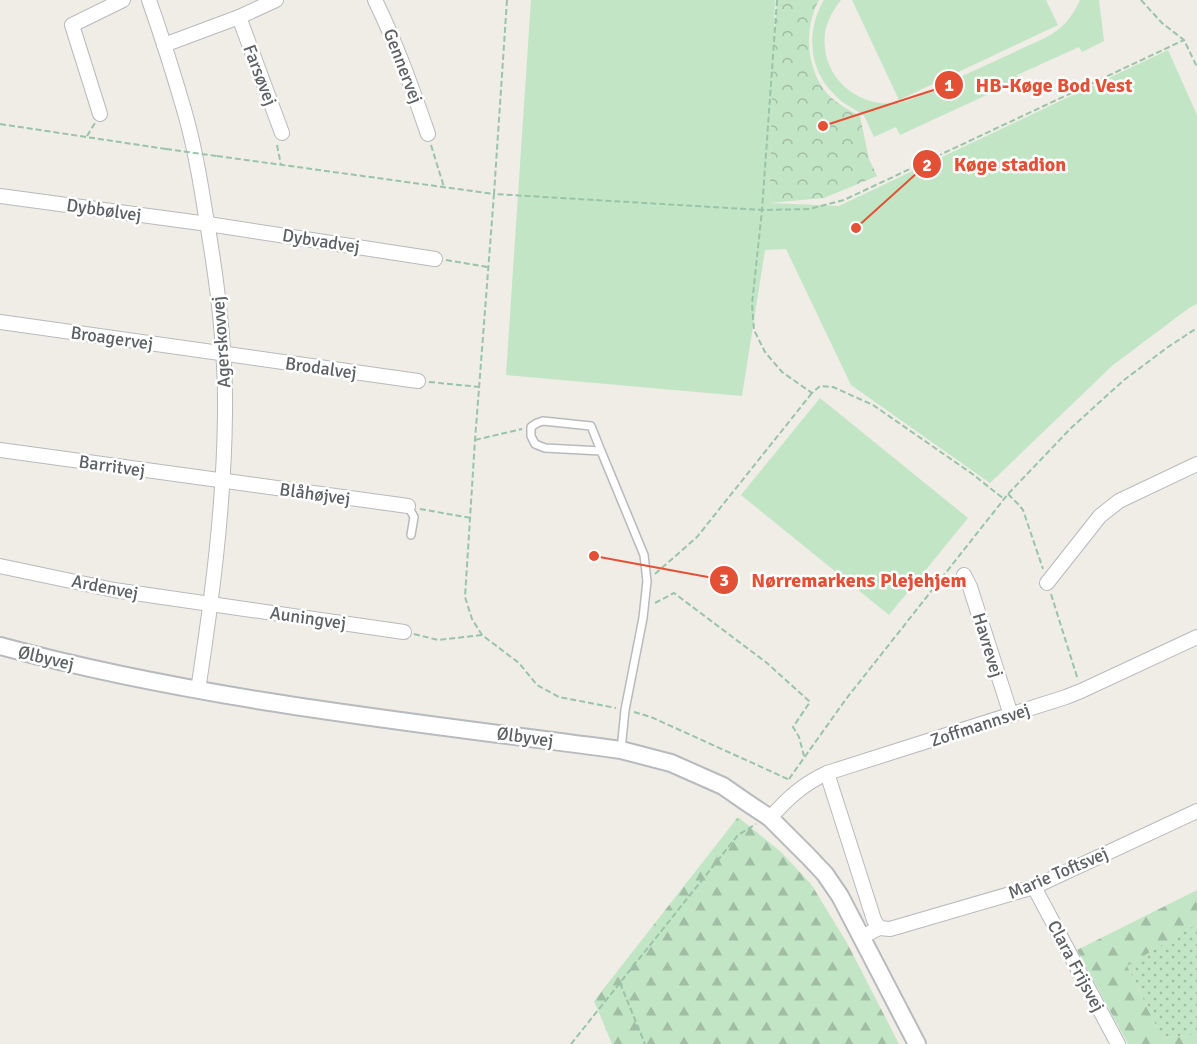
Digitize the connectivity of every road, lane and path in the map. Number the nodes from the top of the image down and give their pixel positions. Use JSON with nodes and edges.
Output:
{"nodes":[{"id":1,"x":123,"y":0,"type":"edge"},
{"id":2,"x":149,"y":0,"type":"edge"},
{"id":3,"x":276,"y":0,"type":"edge"},
{"id":4,"x":375,"y":0,"type":"edge"},
{"id":5,"x":507,"y":0,"type":"edge"},
{"id":6,"x":777,"y":0,"type":"edge"},
{"id":7,"x":1141,"y":0,"type":"edge"},
{"id":8,"x":238,"y":17,"type":"junction"},
{"id":9,"x":1184,"y":40,"type":"junction"},
{"id":10,"x":165,"y":45,"type":"junction"},
{"id":11,"x":1197,"y":67,"type":"edge"},
{"id":12,"x":100,"y":114,"type":"dead end"},
{"id":13,"x":0,"y":124,"type":"edge"},
{"id":14,"x":282,"y":133,"type":"joint"},
{"id":15,"x":428,"y":134,"type":"joint"},
{"id":16,"x":281,"y":165,"type":"junction"},
{"id":17,"x":444,"y":187,"type":"junction"},
{"id":18,"x":494,"y":194,"type":"junction"},
{"id":19,"x":0,"y":196,"type":"edge"},
{"id":20,"x":762,"y":210,"type":"junction"},
{"id":21,"x":208,"y":224,"type":"junction"},
{"id":22,"x":435,"y":259,"type":"joint"},
{"id":23,"x":488,"y":267,"type":"junction"},
{"id":24,"x":0,"y":322,"type":"edge"},
{"id":25,"x":1197,"y":328,"type":"edge"},
{"id":26,"x":223,"y":354,"type":"junction"},
{"id":27,"x":418,"y":381,"type":"joint"},
{"id":28,"x":480,"y":387,"type":"junction"},
{"id":29,"x":812,"y":393,"type":"junction"},
{"id":30,"x":531,"y":427,"type":"junction"},
{"id":31,"x":475,"y":440,"type":"junction"},
{"id":32,"x":0,"y":450,"type":"edge"},
{"id":33,"x":601,"y":452,"type":"junction"},
{"id":34,"x":1197,"y":464,"type":"edge"},
{"id":35,"x":223,"y":481,"type":"junction"},
{"id":36,"x":1004,"y":499,"type":"junction"},
{"id":37,"x":408,"y":506,"type":"junction"},
{"id":38,"x":471,"y":518,"type":"junction"},
{"id":39,"x":411,"y":535,"type":"dead end"},
{"id":40,"x":0,"y":566,"type":"edge"},
{"id":41,"x":964,"y":575,"type":"dead end"},
{"id":42,"x":647,"y":581,"type":"junction"},
{"id":43,"x":1047,"y":583,"type":"dead end"},
{"id":44,"x":211,"y":605,"type":"junction"},
{"id":45,"x":644,"y":608,"type":"junction"},
{"id":46,"x":404,"y":632,"type":"joint"},
{"id":47,"x":482,"y":635,"type":"junction"},
{"id":48,"x":1197,"y":637,"type":"edge"},
{"id":49,"x":0,"y":646,"type":"edge"},
{"id":50,"x":198,"y":690,"type":"junction"},
{"id":51,"x":625,"y":710,"type":"junction"},
{"id":52,"x":1011,"y":715,"type":"junction"},
{"id":53,"x":621,"y":750,"type":"junction"},
{"id":54,"x":804,"y":756,"type":"junction"},
{"id":55,"x":827,"y":773,"type":"junction"},
{"id":56,"x":793,"y":784,"type":"junction"},
{"id":57,"x":1197,"y":811,"type":"edge"},
{"id":58,"x":750,"y":818,"type":"dead end"},
{"id":59,"x":764,"y":821,"type":"junction"},
{"id":60,"x":1034,"y":887,"type":"junction"},
{"id":61,"x":879,"y":928,"type":"junction"},
{"id":62,"x":862,"y":937,"type":"junction"},
{"id":63,"x":620,"y":983,"type":"junction"},
{"id":64,"x":571,"y":1044,"type":"edge"},
{"id":65,"x":645,"y":1044,"type":"edge"},
{"id":66,"x":916,"y":1044,"type":"edge"},
{"id":67,"x":1118,"y":1044,"type":"edge"}],
"edges":[{"from":1,"to":12,"type":"street"},
{"from":2,"to":10,"type":"street","name":"Agerskovvej"},
{"from":3,"to":8,"type":"street"},
{"from":4,"to":15,"type":"street","name":"Gennervej"},
{"from":5,"to":18,"type":"path"},
{"from":6,"to":20,"type":"path"},
{"from":7,"to":9,"type":"path"},
{"from":8,"to":10,"type":"street"},
{"from":8,"to":14,"type":"street","name":"Farsøvej"},
{"from":9,"to":11,"type":"path"},
{"from":9,"to":20,"type":"path"},
{"from":10,"to":21,"type":"street","name":"Agerskovvej"},
{"from":13,"to":16,"type":"path","bridge":true},
{"from":14,"to":16,"type":"path"},
{"from":15,"to":17,"type":"path"},
{"from":16,"to":17,"type":"path"},
{"from":17,"to":18,"type":"path"},
{"from":18,"to":20,"type":"path"},
{"from":18,"to":23,"type":"path"},
{"from":19,"to":21,"type":"street","name":"Dybbølvej"},
{"from":20,"to":29,"type":"path"},
{"from":21,"to":22,"type":"street","name":"Dybvadvej"},
{"from":21,"to":26,"type":"street","name":"Agerskovvej"},
{"from":22,"to":23,"type":"path"},
{"from":23,"to":28,"type":"path"},
{"from":24,"to":26,"type":"street","name":"Broagervej"},
{"from":25,"to":36,"type":"path"},
{"from":26,"to":27,"type":"street","name":"Brodalvej"},
{"from":26,"to":35,"type":"street","name":"Agerskovvej"},
{"from":27,"to":28,"type":"path"},
{"from":28,"to":31,"type":"path"},
{"from":29,"to":36,"type":"path"},
{"from":29,"to":42,"type":"path"},
{"from":30,"to":31,"type":"path"},
{"from":30,"to":33,"type":"lane"},
{"from":30,"to":33,"type":"lane"},
{"from":31,"to":38,"type":"path"},
{"from":32,"to":35,"type":"street","name":"Barritvej"},
{"from":33,"to":42,"type":"lane"},
{"from":34,"to":43,"type":"street"},
{"from":35,"to":37,"type":"street","name":"Blåhøjvej"},
{"from":35,"to":44,"type":"street","name":"Agerskovvej"},
{"from":36,"to":54,"type":"path"},
{"from":37,"to":38,"type":"path"},
{"from":37,"to":39,"type":"lane"},
{"from":38,"to":47,"type":"path"},
{"from":40,"to":44,"type":"street","name":"Ardenvej"},
{"from":41,"to":52,"type":"street","name":"Havrevej"},
{"from":42,"to":45,"type":"lane"},
{"from":44,"to":46,"type":"street","name":"Auningvej"},
{"from":44,"to":50,"type":"street","name":"Agerskovvej"},
{"from":45,"to":51,"type":"lane"},
{"from":45,"to":54,"type":"path"},
{"from":46,"to":47,"type":"path"},
{"from":47,"to":51,"type":"path"},
{"from":48,"to":52,"type":"street","name":"Zoffmannsvej"},
{"from":49,"to":50,"type":"street","name":"Ølbyvej"},
{"from":50,"to":53,"type":"street","name":"Ølbyvej"},
{"from":51,"to":53,"type":"lane"},
{"from":51,"to":56,"type":"path"},
{"from":52,"to":55,"type":"street","name":"Zoffmannsvej"},
{"from":53,"to":59,"type":"street","name":"Ølbyvej"},
{"from":54,"to":56,"type":"path"},
{"from":55,"to":56,"type":"street","name":"Zoffmannsvej"},
{"from":55,"to":61,"type":"street"},
{"from":56,"to":59,"type":"street","name":"Zoffmannsvej"},
{"from":57,"to":60,"type":"street","name":"Marie Toftsvej"},
{"from":58,"to":59,"type":"path"},
{"from":59,"to":62,"type":"street","name":"Ølbyvej"},
{"from":59,"to":63,"type":"path"},
{"from":60,"to":61,"type":"street","name":"Marie Toftsvej"},
{"from":60,"to":67,"type":"street","name":"Clara Frijsvej"},
{"from":61,"to":62,"type":"street","name":"Marie Toftsvej"},
{"from":62,"to":66,"type":"street","name":"Ølbyvej"},
{"from":63,"to":64,"type":"path"},
{"from":63,"to":65,"type":"path"}]}
